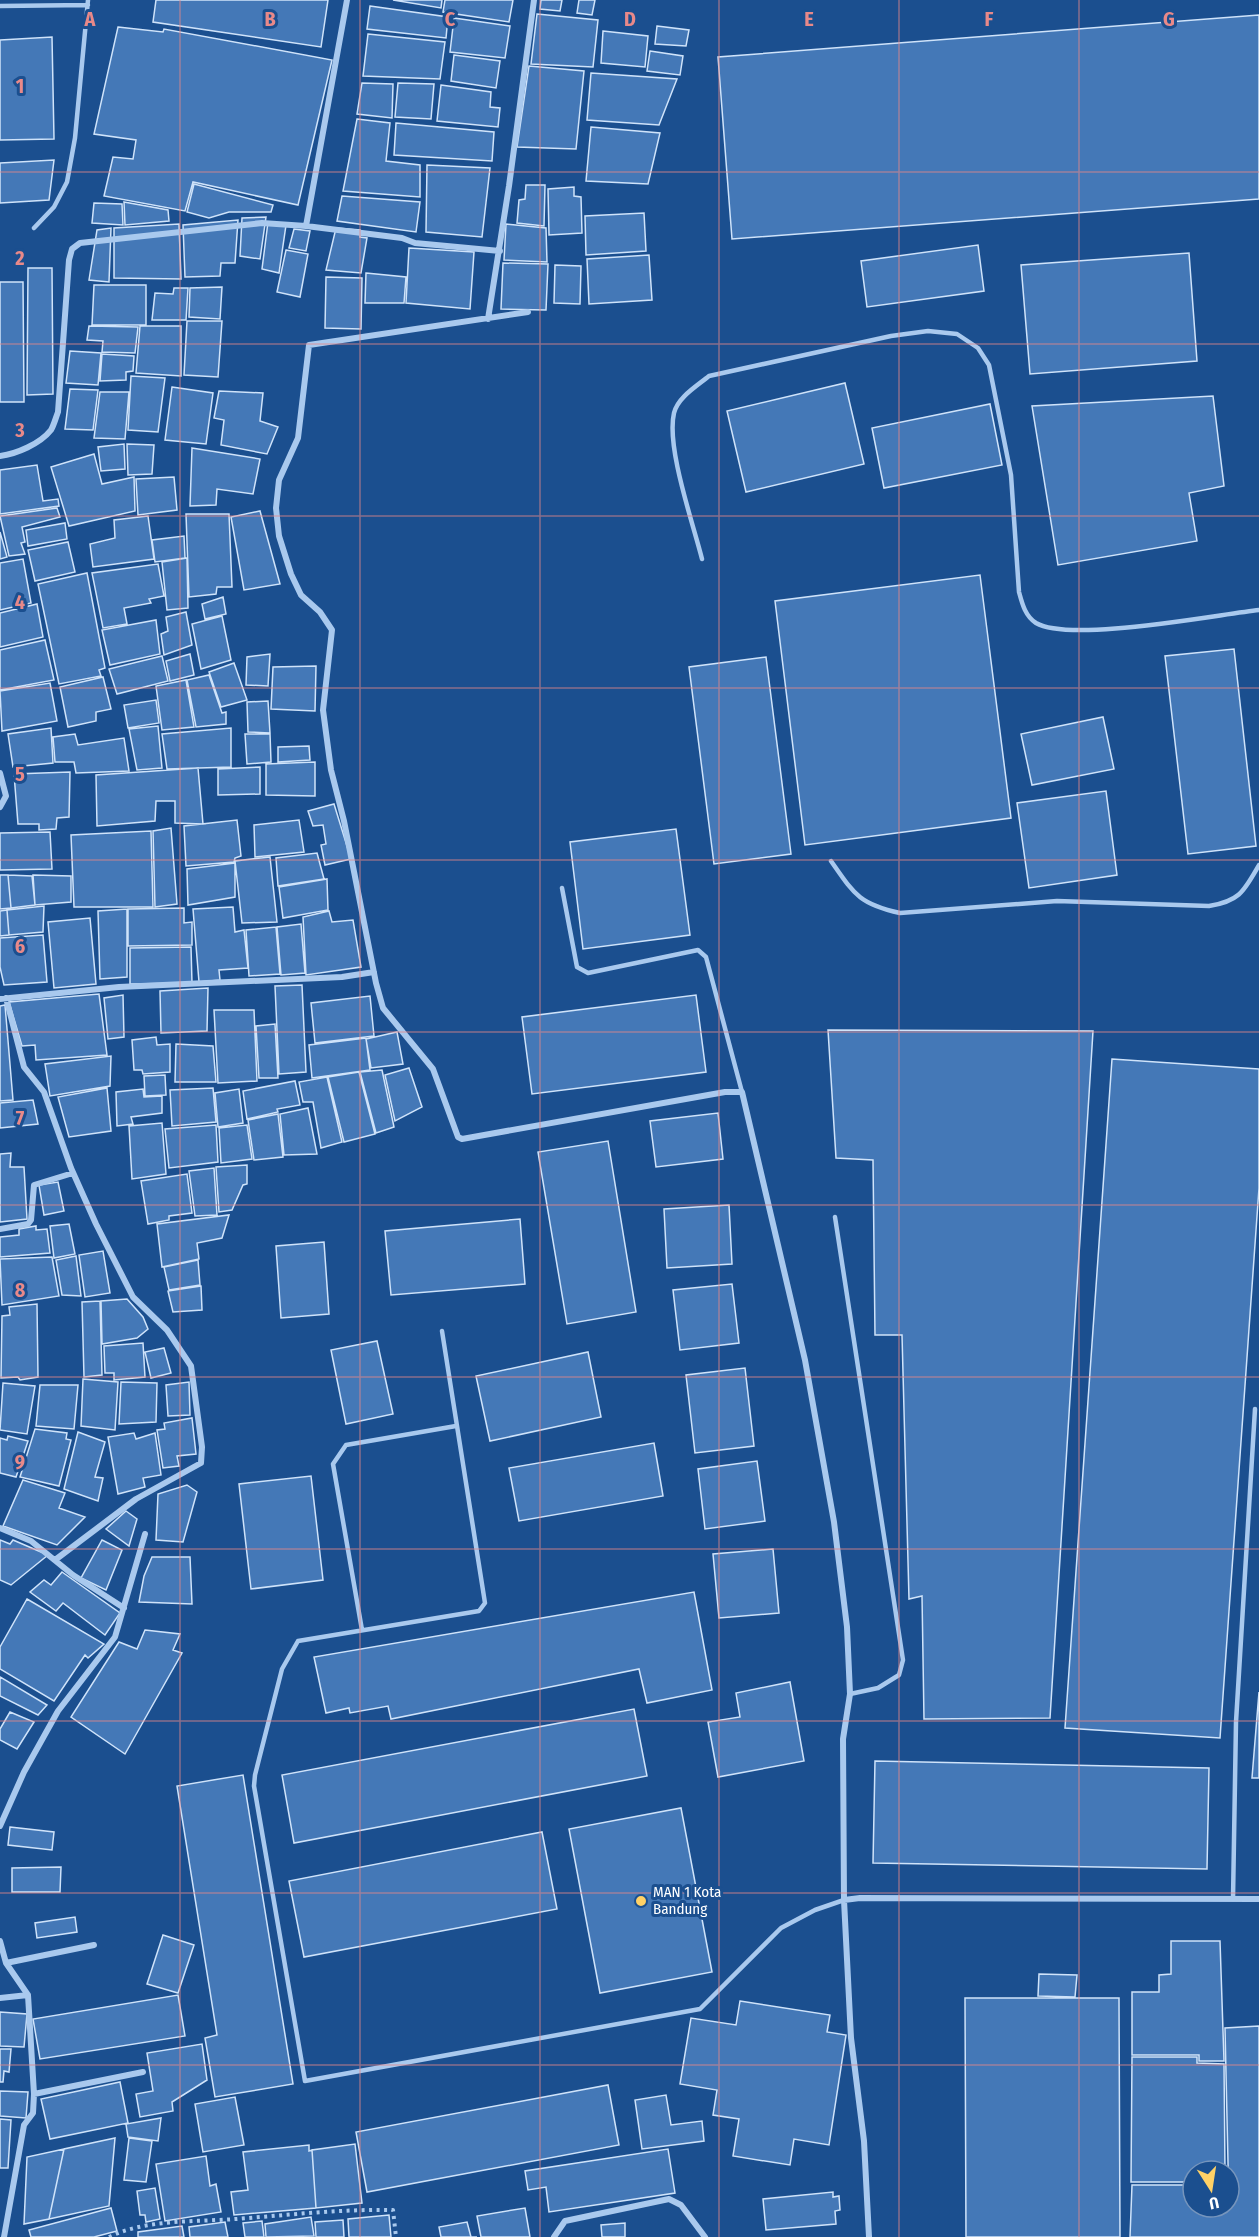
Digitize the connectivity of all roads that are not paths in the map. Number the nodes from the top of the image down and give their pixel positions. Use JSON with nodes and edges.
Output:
{"nodes":[{"id":1,"x":347,"y":0,"type":"edge"},
{"id":2,"x":534,"y":0,"type":"edge"},
{"id":3,"x":88,"y":2,"type":"edge"},
{"id":4,"x":0,"y":6,"type":"edge"},
{"id":5,"x":306,"y":226,"type":"junction"},
{"id":6,"x":34,"y":228,"type":"dead end"},
{"id":7,"x":500,"y":251,"type":"junction"},
{"id":8,"x":528,"y":312,"type":"dead end"},
{"id":9,"x":488,"y":319,"type":"junction"},
{"id":10,"x":0,"y":456,"type":"edge"},
{"id":11,"x":702,"y":560,"type":"dead end"},
{"id":12,"x":1259,"y":610,"type":"edge"},
{"id":13,"x":0,"y":773,"type":"edge"},
{"id":14,"x":0,"y":807,"type":"edge"},
{"id":15,"x":831,"y":861,"type":"dead end"},
{"id":16,"x":1259,"y":865,"type":"edge"},
{"id":17,"x":562,"y":888,"type":"dead end"},
{"id":18,"x":374,"y":972,"type":"junction"},
{"id":19,"x":3,"y":999,"type":"edge"},
{"id":20,"x":742,"y":1092,"type":"junction"},
{"id":21,"x":73,"y":1173,"type":"junction"},
{"id":22,"x":835,"y":1217,"type":"dead end"},
{"id":23,"x":0,"y":1229,"type":"edge"},
{"id":24,"x":442,"y":1331,"type":"dead end"},
{"id":25,"x":1255,"y":1409,"type":"dead end"},
{"id":26,"x":456,"y":1426,"type":"junction"},
{"id":27,"x":0,"y":1528,"type":"edge"},
{"id":28,"x":145,"y":1534,"type":"dead end"},
{"id":29,"x":55,"y":1560,"type":"junction"},
{"id":30,"x":124,"y":1608,"type":"junction"},
{"id":31,"x":362,"y":1630,"type":"junction"},
{"id":32,"x":850,"y":1694,"type":"junction"},
{"id":33,"x":0,"y":1826,"type":"edge"},
{"id":34,"x":1233,"y":1899,"type":"junction"},
{"id":35,"x":1259,"y":1899,"type":"edge"},
{"id":36,"x":844,"y":1900,"type":"junction"},
{"id":37,"x":0,"y":1941,"type":"edge"},
{"id":38,"x":94,"y":1945,"type":"dead end"},
{"id":39,"x":6,"y":1963,"type":"junction"},
{"id":40,"x":28,"y":1995,"type":"junction"},
{"id":41,"x":0,"y":1998,"type":"edge"},
{"id":42,"x":143,"y":2072,"type":"dead end"},
{"id":43,"x":34,"y":2094,"type":"junction"},
{"id":44,"x":4,"y":2237,"type":"edge"},
{"id":45,"x":554,"y":2237,"type":"edge"},
{"id":46,"x":705,"y":2237,"type":"edge"},
{"id":47,"x":869,"y":2237,"type":"edge"}],
"edges":[{"from":1,"to":5,"type":"street"},
{"from":2,"to":7,"type":"street"},
{"from":3,"to":4,"type":"lane"},
{"from":3,"to":6,"type":"lane"},
{"from":5,"to":7,"type":"street"},
{"from":5,"to":10,"type":"street"},
{"from":7,"to":9,"type":"street"},
{"from":8,"to":9,"type":"street"},
{"from":9,"to":18,"type":"street"},
{"from":11,"to":12,"type":"lane"},
{"from":13,"to":14,"type":"street"},
{"from":15,"to":16,"type":"lane"},
{"from":17,"to":20,"type":"lane"},
{"from":18,"to":19,"type":"street"},
{"from":18,"to":20,"type":"street"},
{"from":19,"to":21,"type":"street"},
{"from":20,"to":32,"type":"street"},
{"from":21,"to":23,"type":"street"},
{"from":21,"to":29,"type":"street"},
{"from":22,"to":32,"type":"lane"},
{"from":24,"to":26,"type":"lane"},
{"from":25,"to":34,"type":"lane"},
{"from":26,"to":31,"type":"lane"},
{"from":26,"to":31,"type":"lane"},
{"from":27,"to":29,"type":"street"},
{"from":28,"to":30,"type":"street"},
{"from":29,"to":30,"type":"street"},
{"from":30,"to":33,"type":"street"},
{"from":31,"to":36,"type":"lane"},
{"from":32,"to":36,"type":"street"},
{"from":34,"to":35,"type":"street"},
{"from":34,"to":36,"type":"street"},
{"from":36,"to":47,"type":"street"},
{"from":37,"to":39,"type":"street"},
{"from":38,"to":39,"type":"street"},
{"from":39,"to":40,"type":"street"},
{"from":40,"to":41,"type":"street"},
{"from":40,"to":43,"type":"street"},
{"from":42,"to":43,"type":"street"},
{"from":43,"to":44,"type":"street"},
{"from":45,"to":46,"type":"street"}]}
